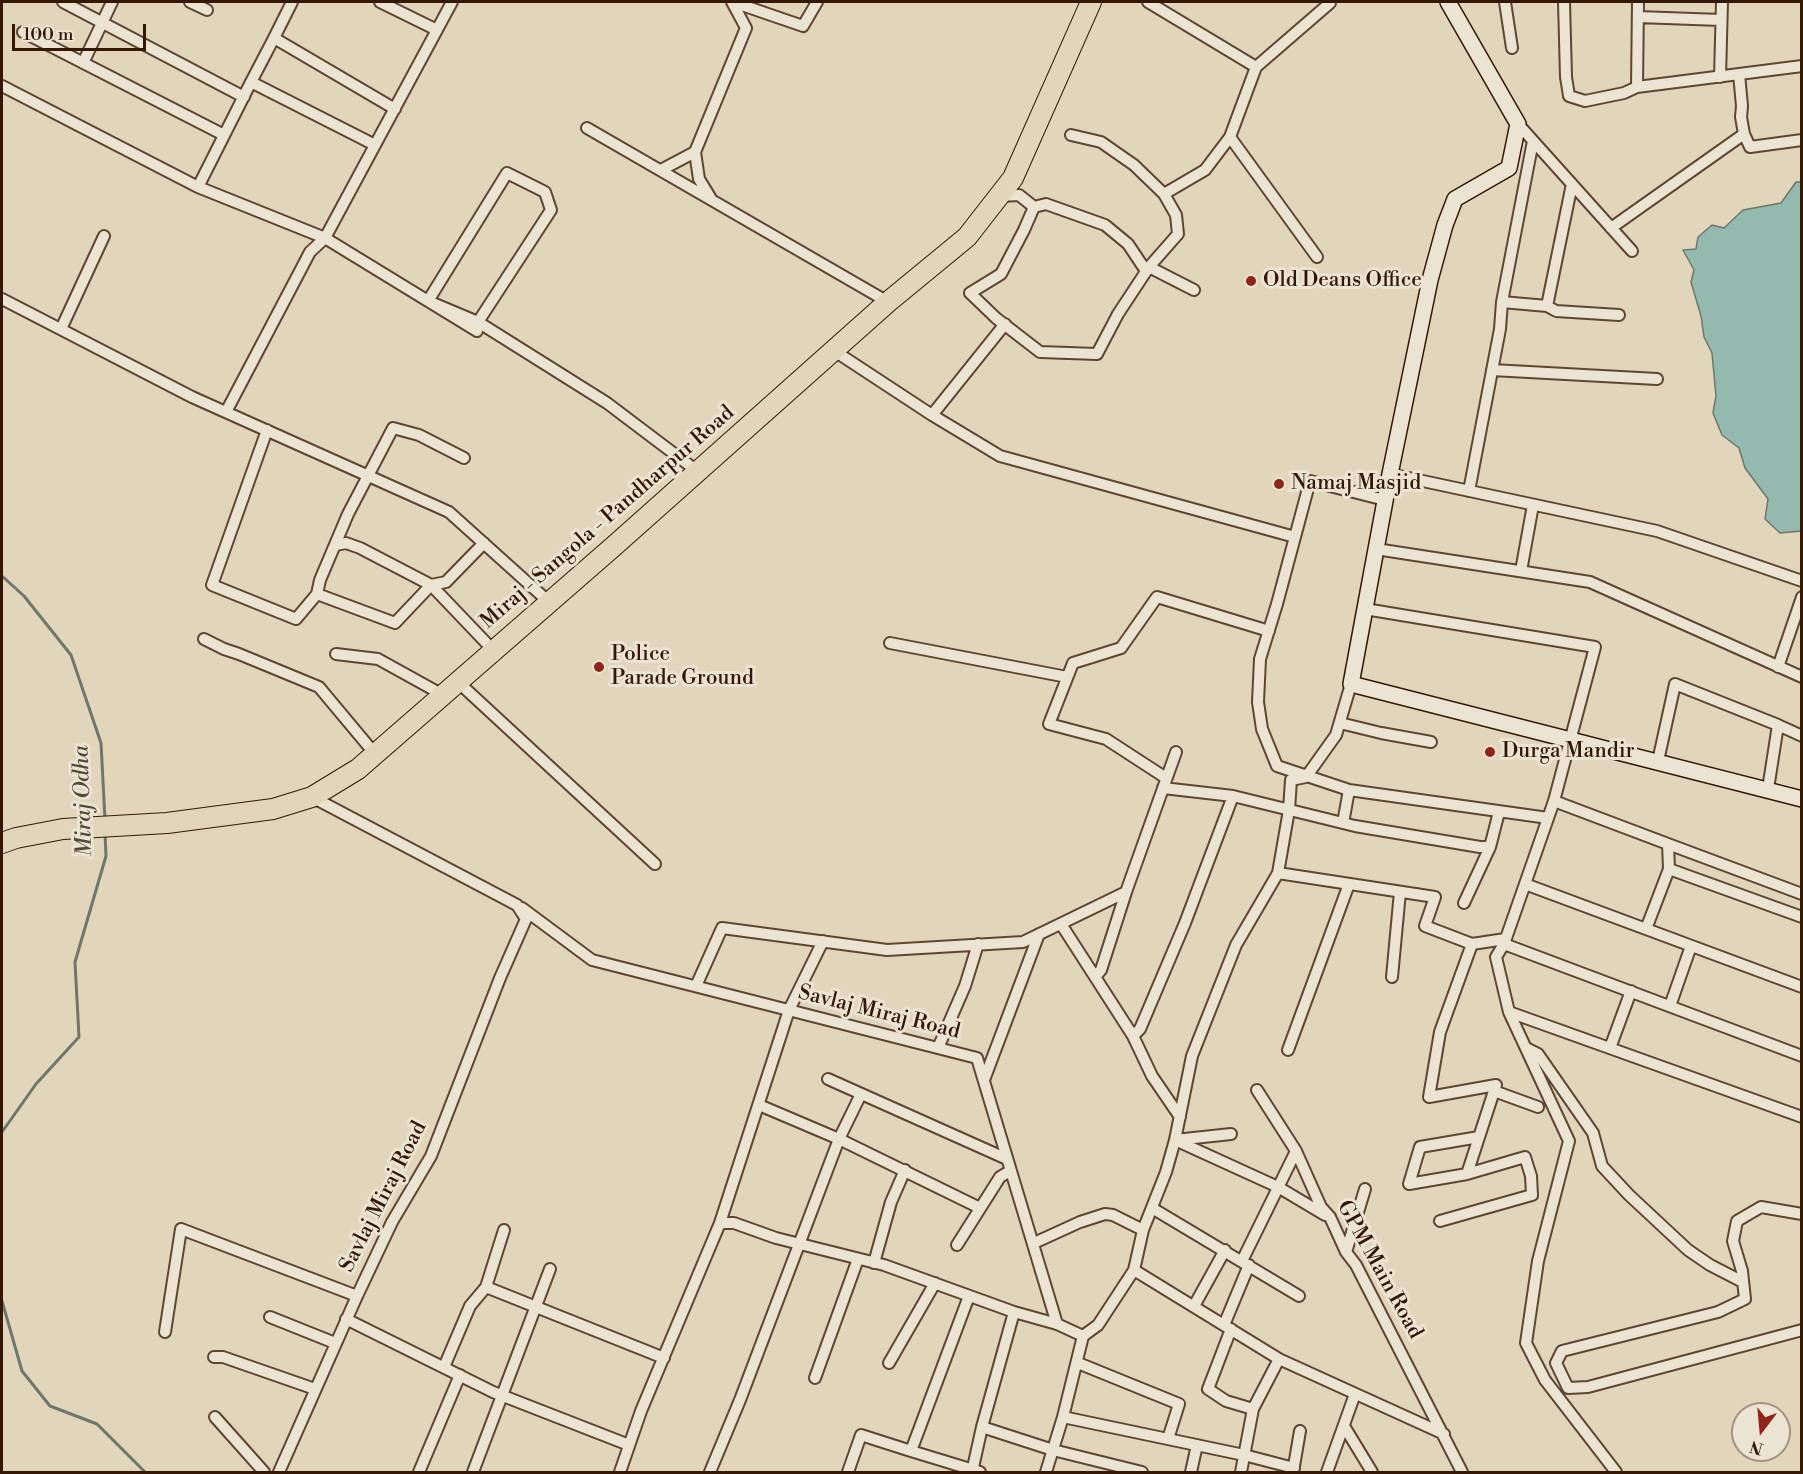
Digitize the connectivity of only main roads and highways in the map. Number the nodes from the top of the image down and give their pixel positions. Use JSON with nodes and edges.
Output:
{"nodes":[{"id":1,"x":1091,"y":2,"type":"edge"},
{"id":2,"x":2,"y":843,"type":"edge"}],
"edges":[{"from":1,"to":2,"type":"highway","name":"Miraj - Sangola - Pandharpur Road"}]}
